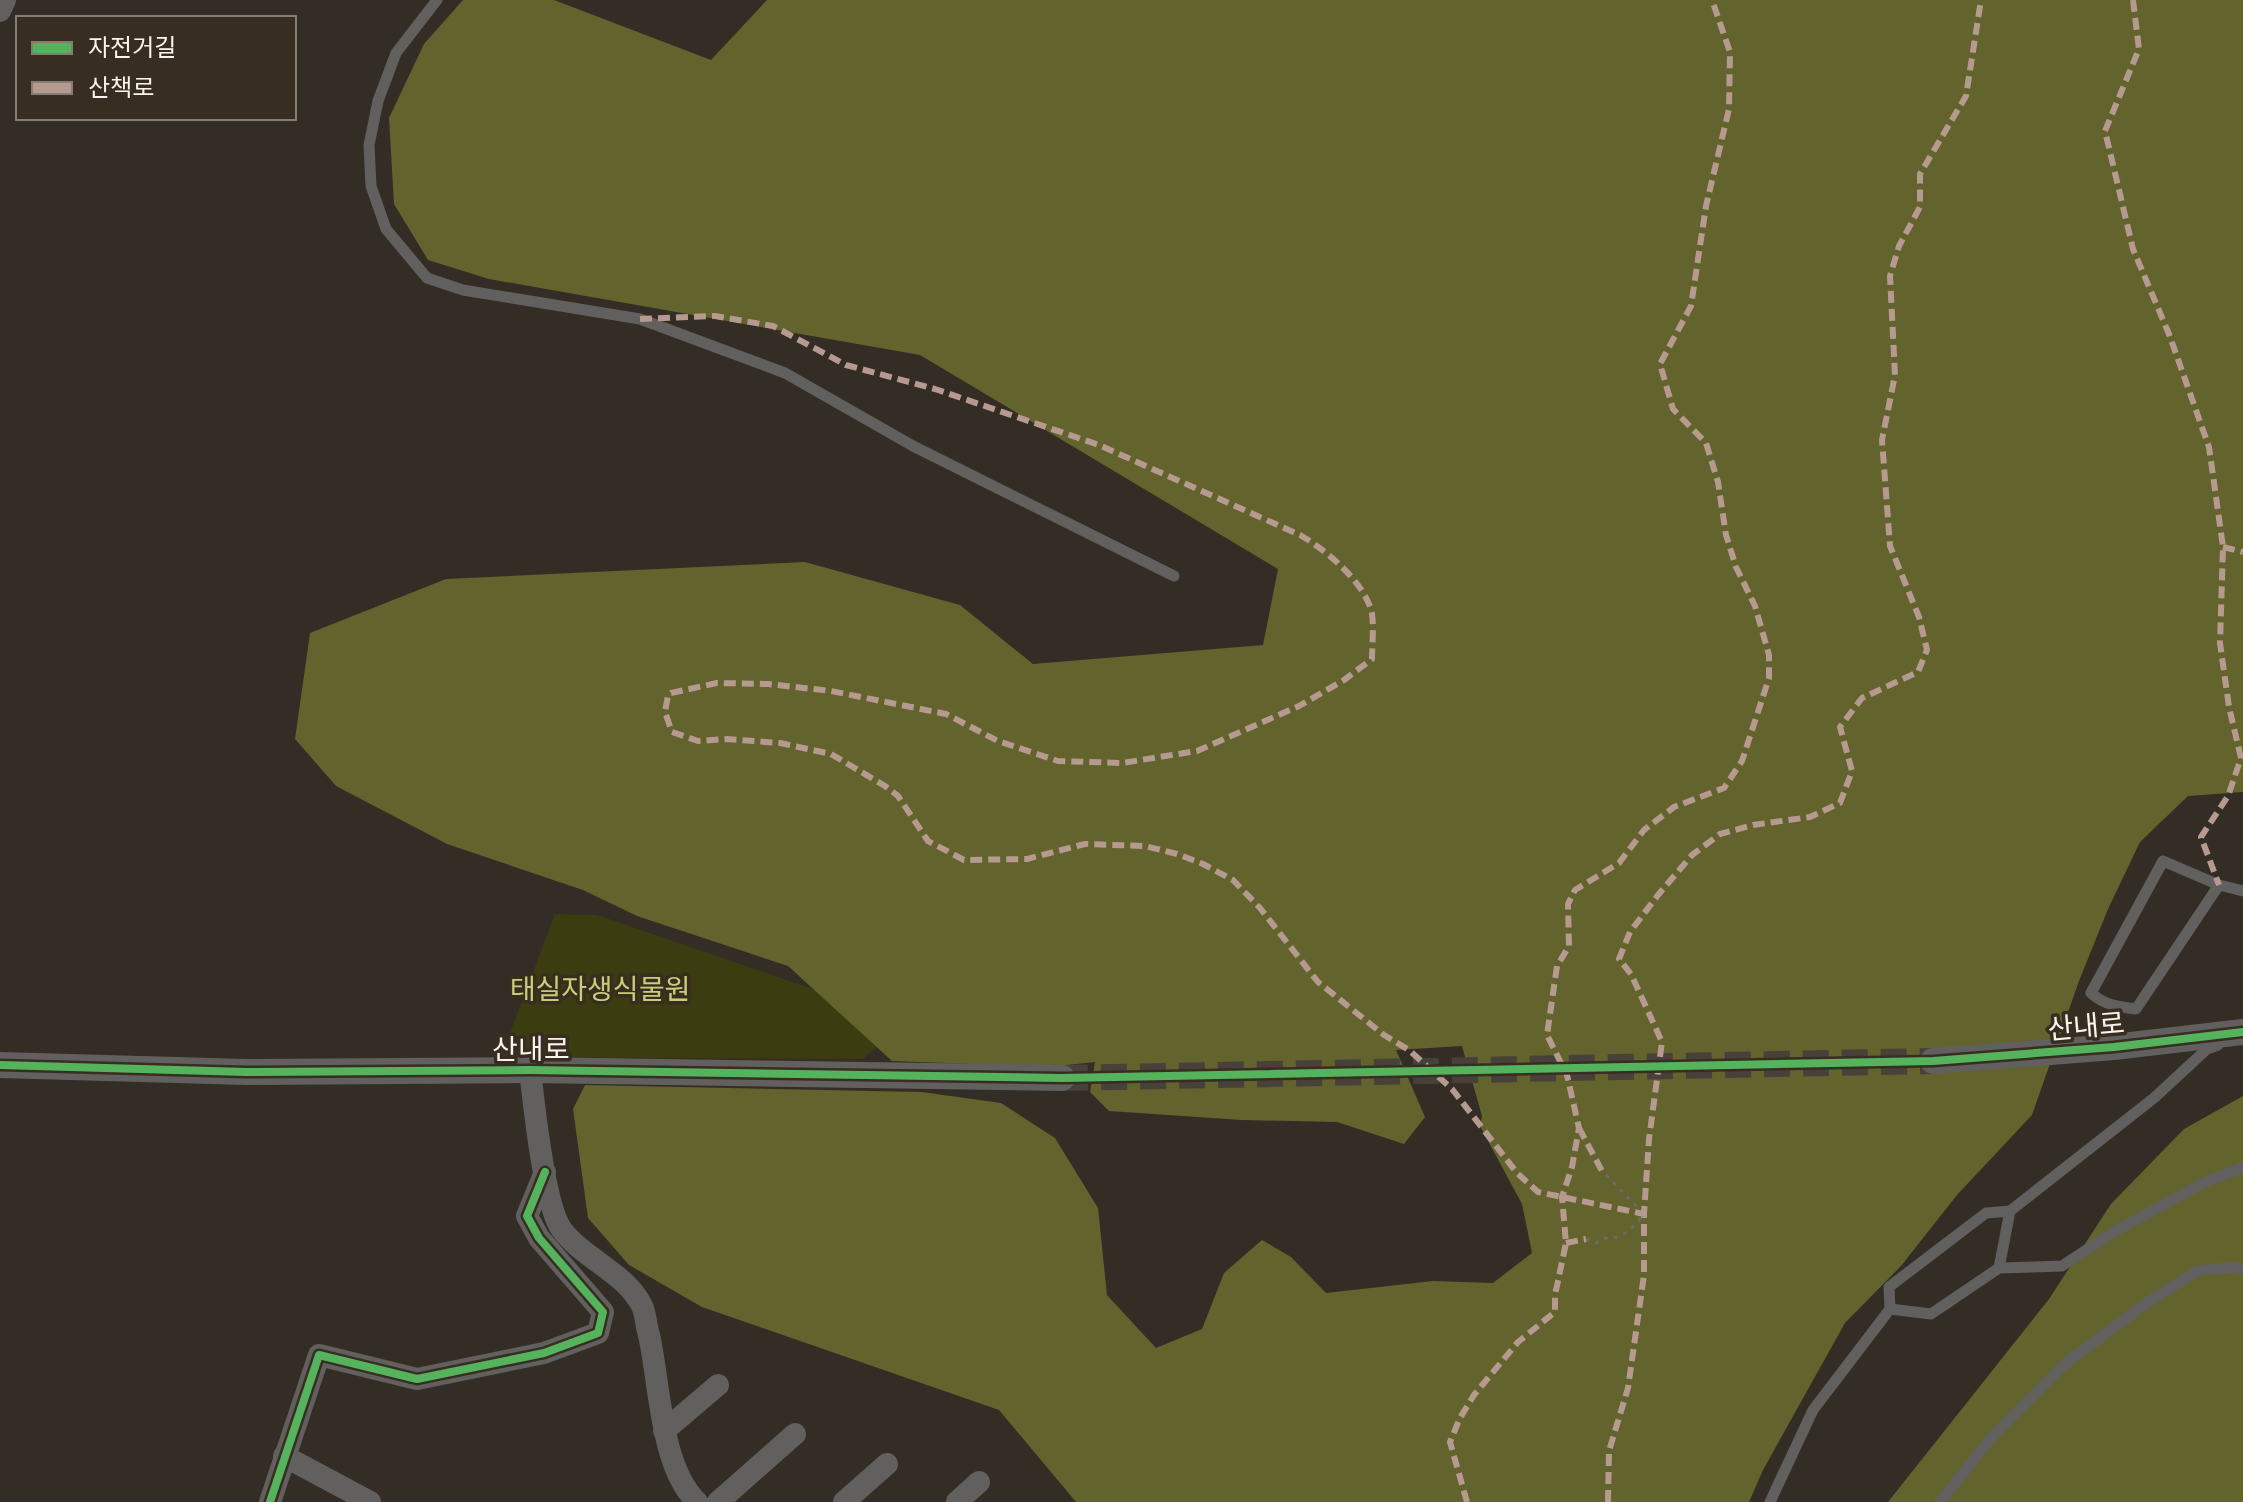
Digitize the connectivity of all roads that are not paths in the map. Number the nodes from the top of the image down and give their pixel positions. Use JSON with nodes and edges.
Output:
{"nodes":[{"id":1,"x":5,"y":0,"type":"edge"},
{"id":2,"x":437,"y":0,"type":"edge"},
{"id":3,"x":0,"y":11,"type":"edge"},
{"id":4,"x":1174,"y":576,"type":"dead end"},
{"id":5,"x":2219,"y":885,"type":"junction"},
{"id":6,"x":2243,"y":891,"type":"edge"},
{"id":7,"x":2243,"y":1034,"type":"edge"},
{"id":8,"x":1933,"y":1061,"type":"tunnel mouth"},
{"id":9,"x":0,"y":1065,"type":"edge"},
{"id":10,"x":530,"y":1070,"type":"junction"},
{"id":11,"x":1062,"y":1078,"type":"tunnel mouth"},
{"id":12,"x":2243,"y":1167,"type":"edge"},
{"id":13,"x":545,"y":1172,"type":"junction"},
{"id":14,"x":2010,"y":1211,"type":"junction"},
{"id":15,"x":1999,"y":1268,"type":"junction"},
{"id":16,"x":2243,"y":1269,"type":"edge"},
{"id":17,"x":1890,"y":1309,"type":"junction"},
{"id":18,"x":718,"y":1385,"type":"dead end"},
{"id":19,"x":664,"y":1431,"type":"junction"},
{"id":20,"x":795,"y":1434,"type":"dead end"},
{"id":21,"x":284,"y":1456,"type":"junction"},
{"id":22,"x":887,"y":1464,"type":"dead end"},
{"id":23,"x":979,"y":1482,"type":"dead end"},
{"id":24,"x":270,"y":1502,"type":"edge"},
{"id":25,"x":370,"y":1502,"type":"edge"},
{"id":26,"x":697,"y":1502,"type":"edge"},
{"id":27,"x":718,"y":1502,"type":"edge"},
{"id":28,"x":844,"y":1502,"type":"edge"},
{"id":29,"x":957,"y":1502,"type":"edge"},
{"id":30,"x":1770,"y":1502,"type":"edge"},
{"id":31,"x":1940,"y":1502,"type":"edge"}],
"edges":[{"from":1,"to":3,"type":"street"},
{"from":2,"to":4,"type":"lane"},
{"from":5,"to":5,"type":"lane"},
{"from":5,"to":6,"type":"lane"},
{"from":7,"to":8,"type":"street","name":"산내로"},
{"from":7,"to":14,"type":"lane"},
{"from":9,"to":10,"type":"street","name":"산내로"},
{"from":10,"to":11,"type":"street","name":"산내로"},
{"from":10,"to":13,"type":"street"},
{"from":12,"to":15,"type":"lane"},
{"from":13,"to":19,"type":"street"},
{"from":13,"to":21,"type":"street"},
{"from":14,"to":15,"type":"lane"},
{"from":14,"to":17,"type":"lane"},
{"from":15,"to":17,"type":"lane"},
{"from":16,"to":31,"type":"lane"},
{"from":17,"to":30,"type":"lane"},
{"from":18,"to":19,"type":"street"},
{"from":19,"to":26,"type":"street"},
{"from":20,"to":27,"type":"street"},
{"from":21,"to":24,"type":"street"},
{"from":21,"to":25,"type":"street"},
{"from":22,"to":28,"type":"street"},
{"from":23,"to":29,"type":"street"}]}
